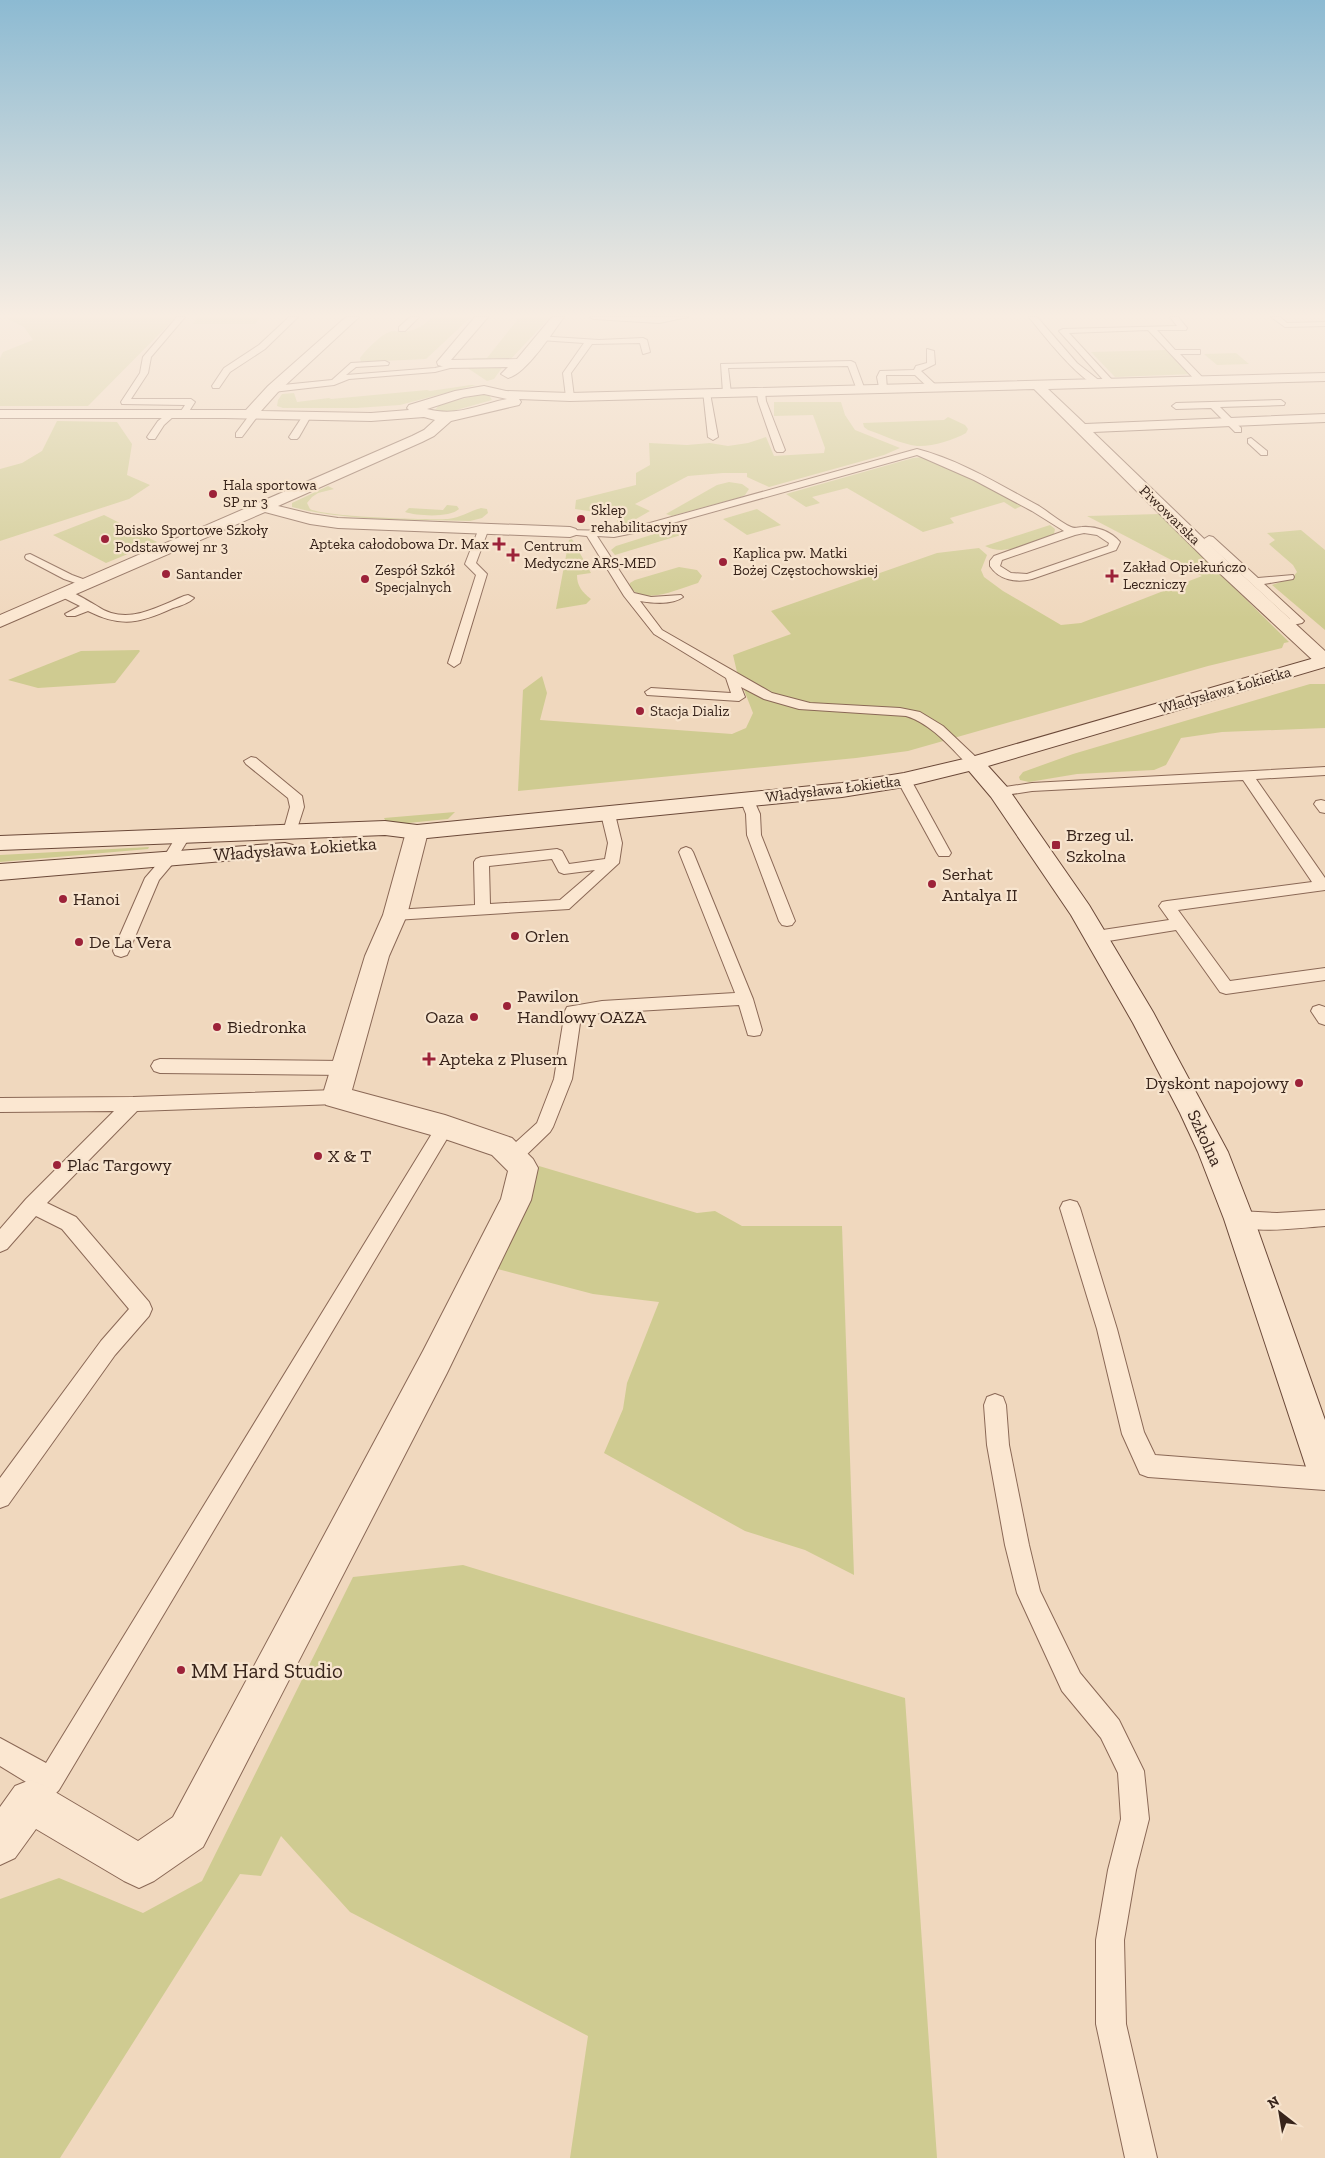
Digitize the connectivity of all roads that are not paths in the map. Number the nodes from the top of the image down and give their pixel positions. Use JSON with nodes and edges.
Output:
{"nodes":[{"id":1,"x":170,"y":418,"type":"edge"},
{"id":2,"x":250,"y":418,"type":"edge"},
{"id":3,"x":306,"y":418,"type":"edge"},
{"id":4,"x":446,"y":418,"type":"edge"},
{"id":5,"x":710,"y":418,"type":"edge"},
{"id":6,"x":768,"y":418,"type":"edge"},
{"id":7,"x":1071,"y":418,"type":"edge"},
{"id":8,"x":1226,"y":418,"type":"edge"},
{"id":9,"x":1325,"y":418,"type":"edge"},
{"id":10,"x":1235,"y":426,"type":"junction"},
{"id":11,"x":1082,"y":428,"type":"junction"},
{"id":12,"x":239,"y":435,"type":"dead end"},
{"id":13,"x":152,"y":437,"type":"dead end"},
{"id":14,"x":294,"y":437,"type":"dead end"},
{"id":15,"x":713,"y":437,"type":"dead end"},
{"id":16,"x":1251,"y":441,"type":"dead end"},
{"id":17,"x":780,"y":450,"type":"dead end"},
{"id":18,"x":1264,"y":453,"type":"dead end"},
{"id":19,"x":262,"y":506,"type":"junction"},
{"id":20,"x":484,"y":528,"type":"junction"},
{"id":21,"x":570,"y":532,"type":"joint"},
{"id":22,"x":1072,"y":532,"type":"junction"},
{"id":23,"x":590,"y":533,"type":"junction"},
{"id":24,"x":1209,"y":539,"type":"dead end"},
{"id":25,"x":30,"y":557,"type":"dead end"},
{"id":26,"x":1289,"y":577,"type":"dead end"},
{"id":27,"x":1255,"y":582,"type":"junction"},
{"id":28,"x":88,"y":584,"type":"junction"},
{"id":29,"x":67,"y":593,"type":"junction"},
{"id":30,"x":630,"y":596,"type":"junction"},
{"id":31,"x":677,"y":597,"type":"dead end"},
{"id":32,"x":188,"y":598,"type":"dead end"},
{"id":33,"x":90,"y":606,"type":"junction"},
{"id":34,"x":71,"y":614,"type":"dead end"},
{"id":35,"x":0,"y":622,"type":"edge"},
{"id":36,"x":1284,"y":624,"type":"junction"},
{"id":37,"x":1325,"y":661,"type":"edge"},
{"id":38,"x":454,"y":663,"type":"dead end"},
{"id":39,"x":731,"y":676,"type":"junction"},
{"id":40,"x":652,"y":692,"type":"dead end"},
{"id":41,"x":251,"y":761,"type":"dead end"},
{"id":42,"x":974,"y":763,"type":"junction"},
{"id":43,"x":1325,"y":771,"type":"edge"},
{"id":44,"x":1248,"y":777,"type":"junction"},
{"id":45,"x":904,"y":780,"type":"junction"},
{"id":46,"x":999,"y":792,"type":"junction"},
{"id":47,"x":747,"y":799,"type":"junction"},
{"id":48,"x":608,"y":814,"type":"junction"},
{"id":49,"x":290,"y":832,"type":"junction"},
{"id":50,"x":417,"y":832,"type":"junction"},
{"id":51,"x":184,"y":835,"type":"junction"},
{"id":52,"x":0,"y":843,"type":"edge"},
{"id":53,"x":686,"y":852,"type":"dead end"},
{"id":54,"x":944,"y":853,"type":"dead end"},
{"id":55,"x":170,"y":858,"type":"junction"},
{"id":56,"x":612,"y":863,"type":"junction"},
{"id":57,"x":0,"y":872,"type":"edge"},
{"id":58,"x":1324,"y":885,"type":"edge"},
{"id":59,"x":482,"y":910,"type":"junction"},
{"id":60,"x":394,"y":915,"type":"junction"},
{"id":61,"x":787,"y":920,"type":"dead end"},
{"id":62,"x":1180,"y":924,"type":"junction"},
{"id":63,"x":1096,"y":937,"type":"junction"},
{"id":64,"x":121,"y":951,"type":"dead end"},
{"id":65,"x":1325,"y":974,"type":"edge"},
{"id":66,"x":745,"y":999,"type":"junction"},
{"id":67,"x":754,"y":1030,"type":"dead end"},
{"id":68,"x":160,"y":1066,"type":"dead end"},
{"id":69,"x":340,"y":1083,"type":"junction"},
{"id":70,"x":133,"y":1104,"type":"junction"},
{"id":71,"x":0,"y":1105,"type":"edge"},
{"id":72,"x":445,"y":1127,"type":"junction"},
{"id":73,"x":512,"y":1157,"type":"junction"},
{"id":74,"x":33,"y":1205,"type":"junction"},
{"id":75,"x":1070,"y":1208,"type":"dead end"},
{"id":76,"x":1325,"y":1218,"type":"edge"},
{"id":77,"x":1239,"y":1220,"type":"junction"},
{"id":78,"x":0,"y":1244,"type":"edge"},
{"id":79,"x":995,"y":1405,"type":"dead end"},
{"id":80,"x":1325,"y":1470,"type":"edge"},
{"id":81,"x":1325,"y":1479,"type":"edge"},
{"id":82,"x":0,"y":1497,"type":"edge"},
{"id":83,"x":0,"y":1751,"type":"edge"},
{"id":84,"x":40,"y":1791,"type":"junction"},
{"id":85,"x":0,"y":1843,"type":"edge"},
{"id":86,"x":1141,"y":2158,"type":"edge"}],
"edges":[{"from":1,"to":13,"type":"lane"},
{"from":2,"to":12,"type":"lane"},
{"from":3,"to":14,"type":"lane"},
{"from":4,"to":19,"type":"street"},
{"from":5,"to":15,"type":"lane"},
{"from":6,"to":17,"type":"lane"},
{"from":7,"to":11,"type":"street","name":"Piwowarska"},
{"from":8,"to":10,"type":"lane"},
{"from":9,"to":10,"type":"street"},
{"from":10,"to":11,"type":"street"},
{"from":11,"to":36,"type":"street","name":"Piwowarska"},
{"from":16,"to":18,"type":"lane"},
{"from":19,"to":20,"type":"street"},
{"from":19,"to":28,"type":"street"},
{"from":20,"to":21,"type":"street"},
{"from":20,"to":38,"type":"lane"},
{"from":21,"to":23,"type":"lane"},
{"from":22,"to":22,"type":"lane"},
{"from":22,"to":23,"type":"lane"},
{"from":23,"to":30,"type":"lane"},
{"from":24,"to":27,"type":"lane"},
{"from":25,"to":28,"type":"lane"},
{"from":26,"to":27,"type":"lane"},
{"from":27,"to":36,"type":"lane"},
{"from":28,"to":29,"type":"street"},
{"from":29,"to":33,"type":"lane"},
{"from":29,"to":35,"type":"street"},
{"from":30,"to":31,"type":"lane"},
{"from":30,"to":39,"type":"lane"},
{"from":32,"to":33,"type":"lane"},
{"from":33,"to":34,"type":"lane"},
{"from":36,"to":37,"type":"street","name":"Piwowarska"},
{"from":37,"to":42,"type":"street","name":"Władysława Łokietka"},
{"from":39,"to":40,"type":"lane"},
{"from":39,"to":42,"type":"lane"},
{"from":41,"to":49,"type":"lane"},
{"from":42,"to":45,"type":"street","name":"Władysława Łokietka"},
{"from":42,"to":46,"type":"street","name":"Szkolna"},
{"from":43,"to":44,"type":"lane"},
{"from":44,"to":46,"type":"lane"},
{"from":44,"to":58,"type":"lane"},
{"from":45,"to":47,"type":"street","name":"Władysława Łokietka"},
{"from":45,"to":54,"type":"lane"},
{"from":46,"to":63,"type":"street","name":"Szkolna"},
{"from":47,"to":48,"type":"street","name":"Władysława Łokietka"},
{"from":47,"to":61,"type":"lane"},
{"from":48,"to":50,"type":"street","name":"Władysława Łokietka"},
{"from":48,"to":56,"type":"lane"},
{"from":49,"to":50,"type":"street","name":"Władysława Łokietka"},
{"from":49,"to":51,"type":"street","name":"Władysława Łokietka"},
{"from":50,"to":55,"type":"street","name":"Władysława Łokietka"},
{"from":50,"to":60,"type":"street"},
{"from":51,"to":52,"type":"street","name":"Władysława Łokietka"},
{"from":51,"to":55,"type":"lane"},
{"from":53,"to":66,"type":"lane"},
{"from":55,"to":57,"type":"street","name":"Władysława Łokietka"},
{"from":55,"to":64,"type":"lane"},
{"from":56,"to":59,"type":"lane"},
{"from":56,"to":59,"type":"lane"},
{"from":58,"to":62,"type":"lane"},
{"from":59,"to":60,"type":"lane"},
{"from":60,"to":69,"type":"street"},
{"from":62,"to":63,"type":"lane"},
{"from":62,"to":65,"type":"lane"},
{"from":63,"to":77,"type":"street","name":"Szkolna"},
{"from":66,"to":67,"type":"lane"},
{"from":66,"to":73,"type":"lane"},
{"from":68,"to":69,"type":"lane"},
{"from":69,"to":70,"type":"lane"},
{"from":69,"to":72,"type":"street"},
{"from":70,"to":71,"type":"lane"},
{"from":70,"to":74,"type":"lane"},
{"from":72,"to":73,"type":"street"},
{"from":72,"to":84,"type":"lane"},
{"from":73,"to":84,"type":"street"},
{"from":74,"to":78,"type":"lane"},
{"from":74,"to":82,"type":"lane"},
{"from":75,"to":81,"type":"lane"},
{"from":76,"to":77,"type":"lane"},
{"from":77,"to":80,"type":"street","name":"Szkolna"},
{"from":79,"to":86,"type":"lane"},
{"from":83,"to":84,"type":"lane"},
{"from":84,"to":85,"type":"street"}]}
